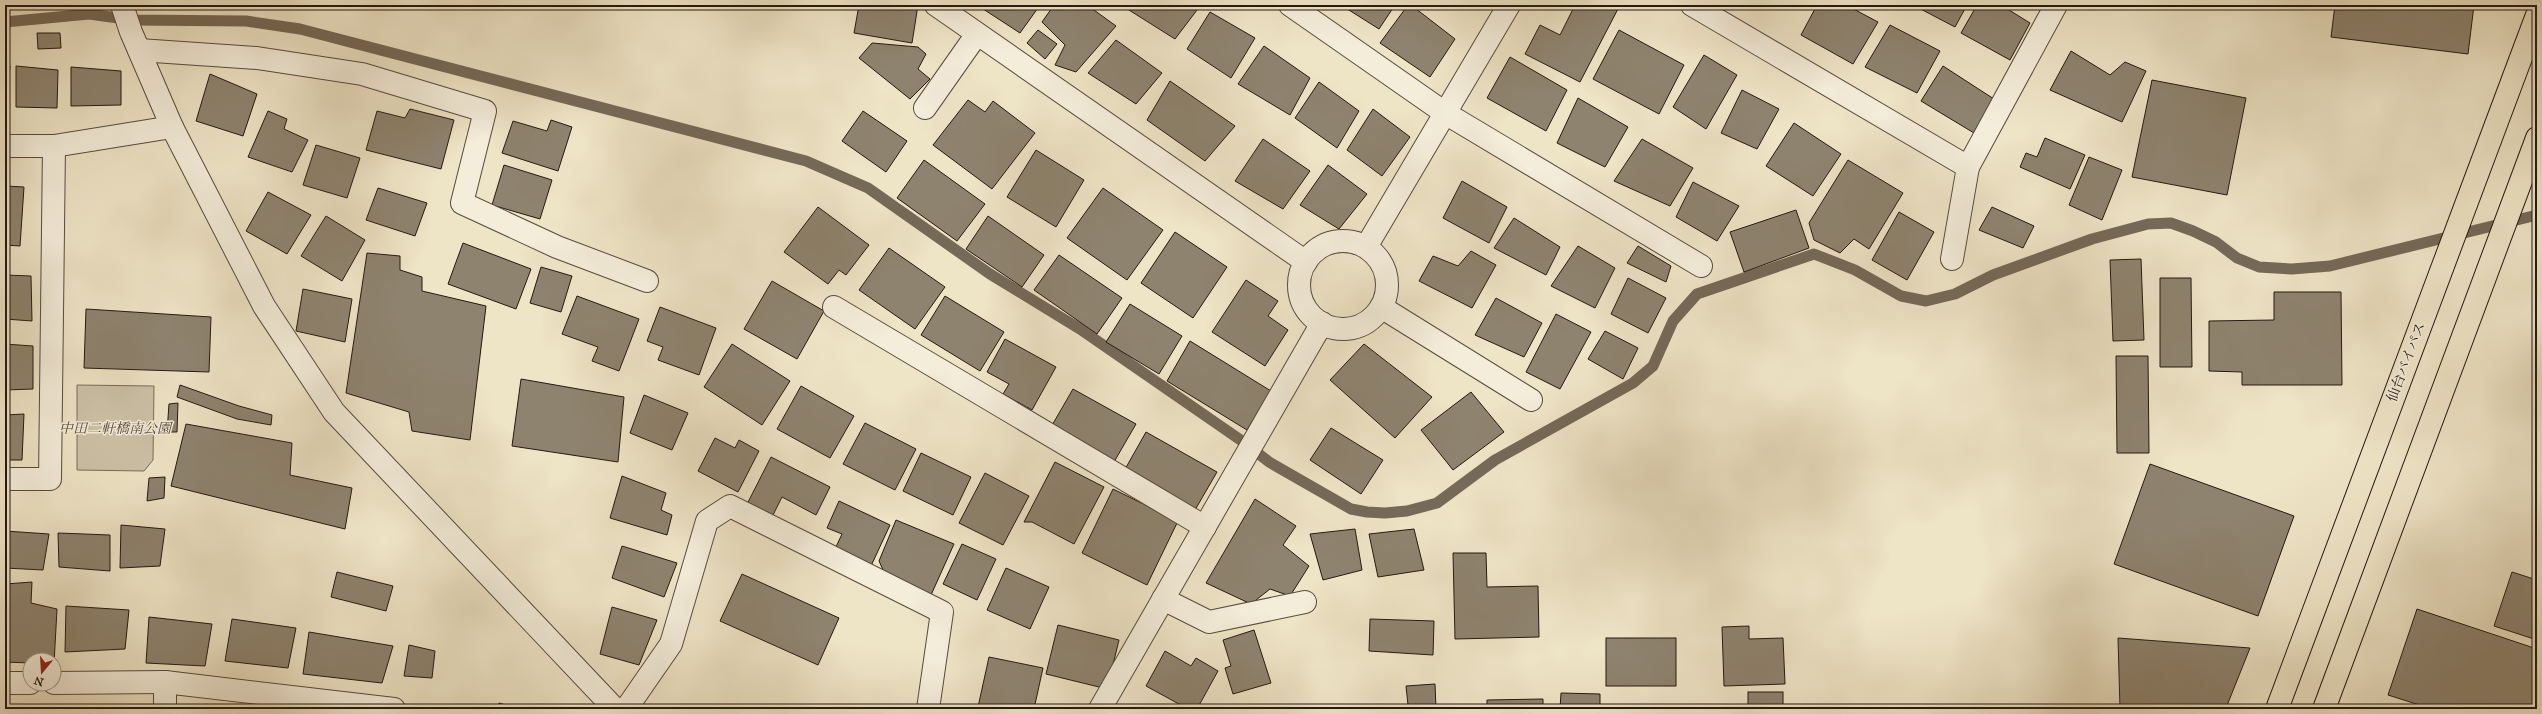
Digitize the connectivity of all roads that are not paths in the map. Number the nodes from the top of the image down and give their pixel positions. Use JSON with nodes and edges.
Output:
{"nodes":[{"id":1,"x":122,"y":5,"type":"edge"},
{"id":2,"x":936,"y":5,"type":"edge"},
{"id":3,"x":1290,"y":5,"type":"edge"},
{"id":4,"x":1509,"y":5,"type":"edge"},
{"id":5,"x":1692,"y":5,"type":"edge"},
{"id":6,"x":2056,"y":5,"type":"edge"},
{"id":7,"x":2537,"y":15,"type":"edge"},
{"id":8,"x":977,"y":34,"type":"junction"},
{"id":9,"x":135,"y":41,"type":"junction"},
{"id":10,"x":924,"y":108,"type":"dead end"},
{"id":11,"x":1445,"y":113,"type":"junction"},
{"id":12,"x":172,"y":127,"type":"junction"},
{"id":13,"x":2537,"y":138,"type":"edge"},
{"id":14,"x":5,"y":146,"type":"edge"},
{"id":15,"x":54,"y":146,"type":"junction"},
{"id":16,"x":1968,"y":167,"type":"junction"},
{"id":17,"x":1366,"y":247,"type":"junction"},
{"id":18,"x":1952,"y":259,"type":"dead end"},
{"id":19,"x":1306,"y":262,"type":"junction"},
{"id":20,"x":1701,"y":266,"type":"dead end"},
{"id":21,"x":648,"y":281,"type":"dead end"},
{"id":22,"x":834,"y":307,"type":"dead end"},
{"id":23,"x":1381,"y":307,"type":"junction"},
{"id":24,"x":1322,"y":323,"type":"junction"},
{"id":25,"x":1531,"y":400,"type":"dead end"},
{"id":26,"x":5,"y":479,"type":"edge"},
{"id":27,"x":1205,"y":527,"type":"junction"},
{"id":28,"x":1163,"y":599,"type":"junction"},
{"id":29,"x":1305,"y":602,"type":"dead end"},
{"id":30,"x":165,"y":682,"type":"junction"},
{"id":31,"x":5,"y":683,"type":"edge"},
{"id":32,"x":22,"y":683,"type":"edge"},
{"id":33,"x":62,"y":683,"type":"edge"},
{"id":34,"x":165,"y":709,"type":"edge"},
{"id":35,"x":394,"y":709,"type":"edge"},
{"id":36,"x":615,"y":709,"type":"edge"},
{"id":37,"x":626,"y":709,"type":"edge"},
{"id":38,"x":928,"y":709,"type":"edge"},
{"id":39,"x":1100,"y":709,"type":"edge"},
{"id":40,"x":2277,"y":709,"type":"edge"},
{"id":41,"x":2324,"y":709,"type":"edge"}],
"edges":[{"from":1,"to":9,"type":"street"},
{"from":2,"to":8,"type":"street"},
{"from":3,"to":11,"type":"street"},
{"from":4,"to":11,"type":"street"},
{"from":5,"to":16,"type":"street"},
{"from":6,"to":16,"type":"street"},
{"from":7,"to":40,"type":"highway","name":"仙台バイパス"},
{"from":8,"to":10,"type":"street"},
{"from":8,"to":19,"type":"street"},
{"from":9,"to":12,"type":"street"},
{"from":9,"to":21,"type":"street"},
{"from":11,"to":17,"type":"street"},
{"from":11,"to":20,"type":"street"},
{"from":12,"to":15,"type":"street"},
{"from":12,"to":36,"type":"street"},
{"from":13,"to":41,"type":"highway"},
{"from":14,"to":15,"type":"street"},
{"from":15,"to":26,"type":"street"},
{"from":16,"to":18,"type":"street"},
{"from":17,"to":19,"type":"street"},
{"from":17,"to":23,"type":"street"},
{"from":19,"to":24,"type":"street"},
{"from":22,"to":27,"type":"street"},
{"from":23,"to":24,"type":"street"},
{"from":23,"to":25,"type":"street"},
{"from":24,"to":27,"type":"street"},
{"from":27,"to":28,"type":"street"},
{"from":28,"to":29,"type":"street"},
{"from":28,"to":39,"type":"street"},
{"from":30,"to":33,"type":"street"},
{"from":30,"to":34,"type":"street"},
{"from":30,"to":35,"type":"street"},
{"from":31,"to":32,"type":"street"},
{"from":37,"to":38,"type":"street"}]}
